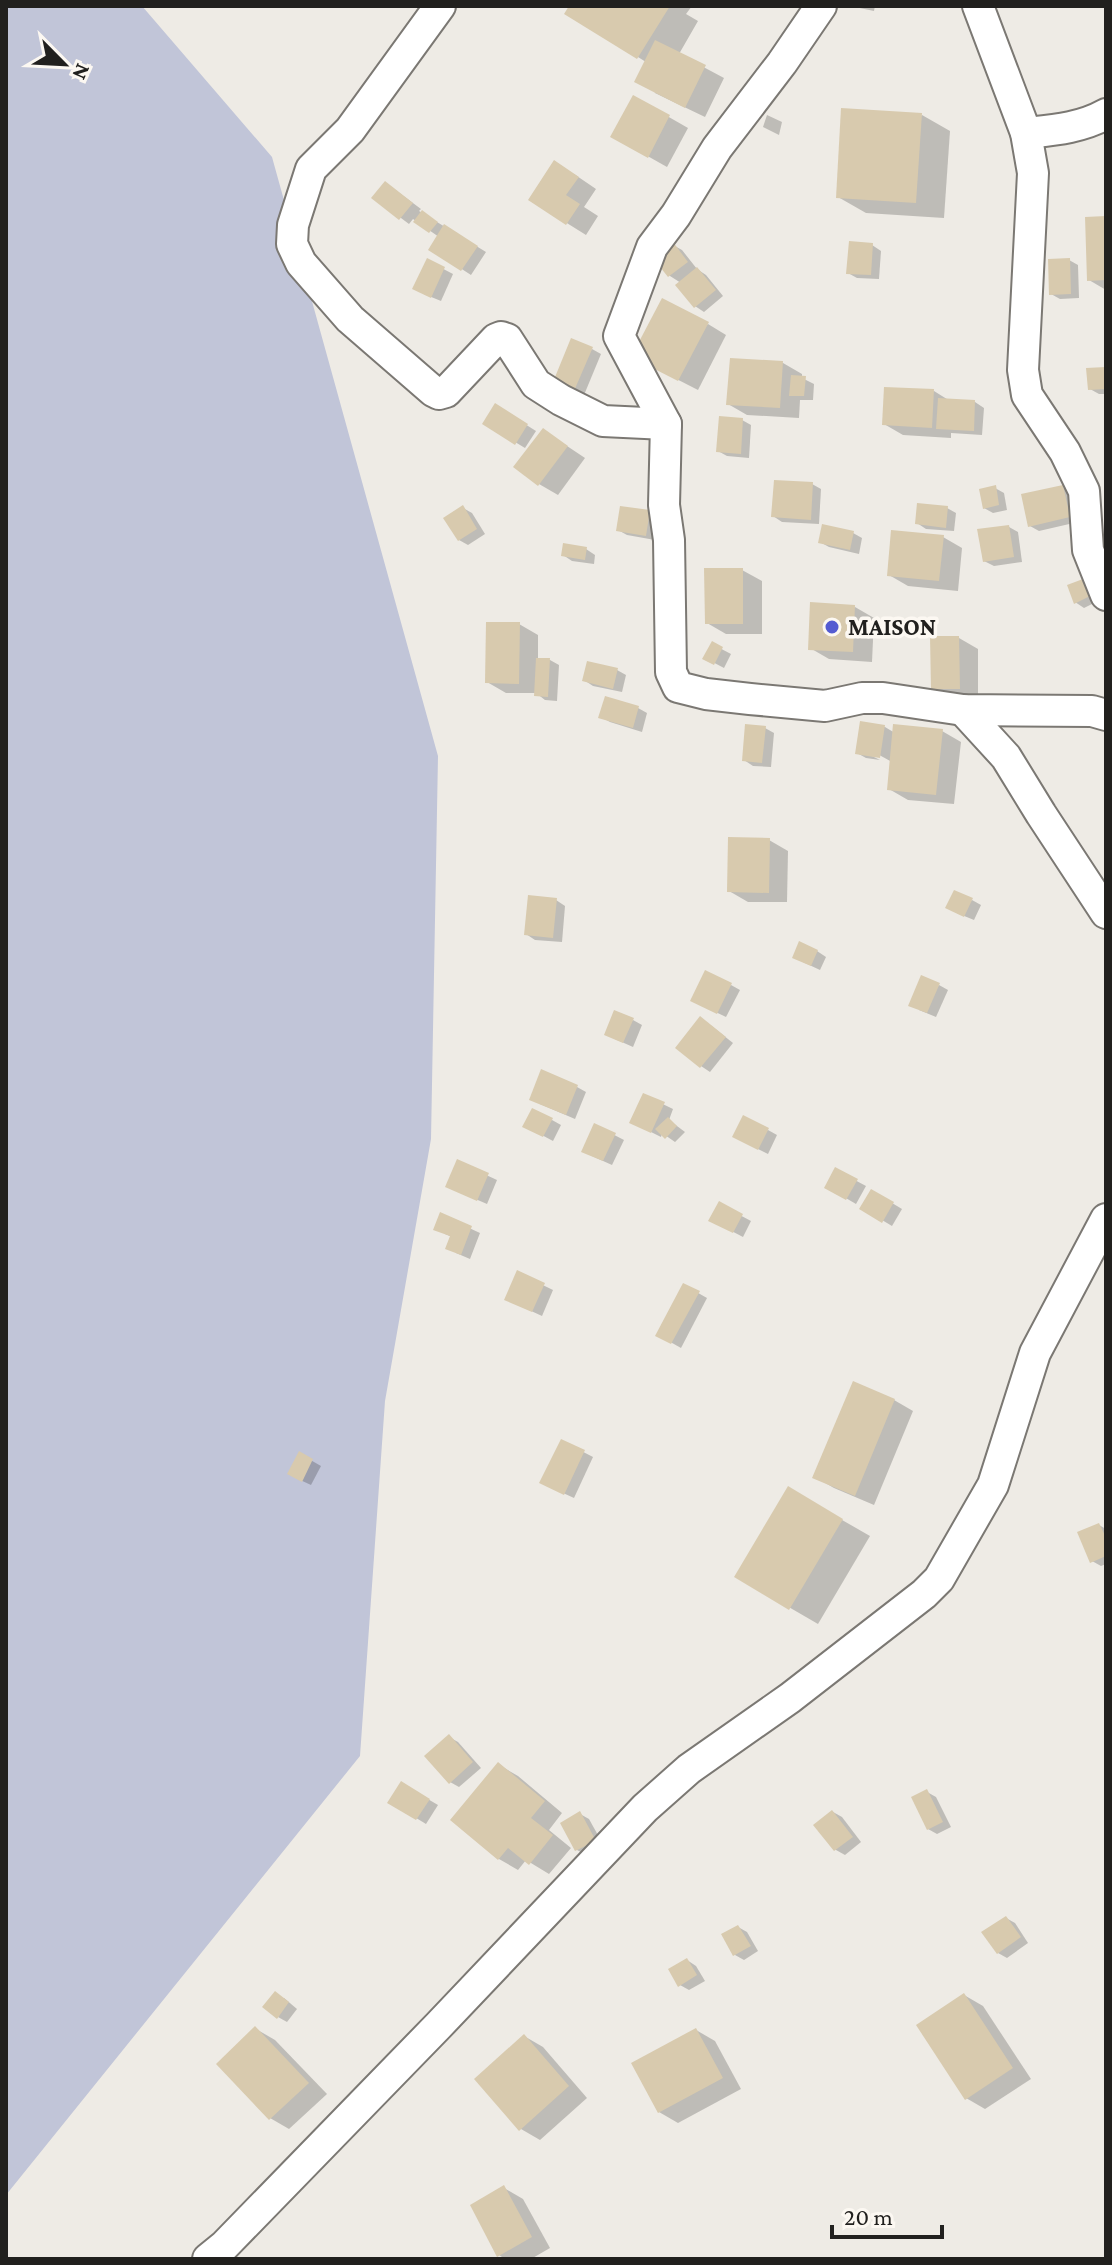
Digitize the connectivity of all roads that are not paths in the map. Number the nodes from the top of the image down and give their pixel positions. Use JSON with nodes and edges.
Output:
{"nodes":[{"id":1,"x":440,"y":6,"type":"edge"},
{"id":2,"x":821,"y":6,"type":"edge"},
{"id":3,"x":978,"y":6,"type":"edge"},
{"id":4,"x":1106,"y":114,"type":"edge"},
{"id":5,"x":1026,"y":133,"type":"junction"},
{"id":6,"x":666,"y":424,"type":"junction"},
{"id":7,"x":1106,"y":595,"type":"edge"},
{"id":8,"x":963,"y":710,"type":"junction"},
{"id":9,"x":1106,"y":715,"type":"edge"},
{"id":10,"x":1106,"y":913,"type":"edge"},
{"id":11,"x":1106,"y":1219,"type":"edge"},
{"id":12,"x":208,"y":2259,"type":"edge"}],
"edges":[{"from":1,"to":6,"type":"street"},
{"from":2,"to":6,"type":"street"},
{"from":3,"to":5,"type":"street"},
{"from":4,"to":5,"type":"street"},
{"from":5,"to":7,"type":"street"},
{"from":6,"to":8,"type":"street"},
{"from":8,"to":9,"type":"street"},
{"from":8,"to":10,"type":"street"},
{"from":11,"to":12,"type":"street"}]}
